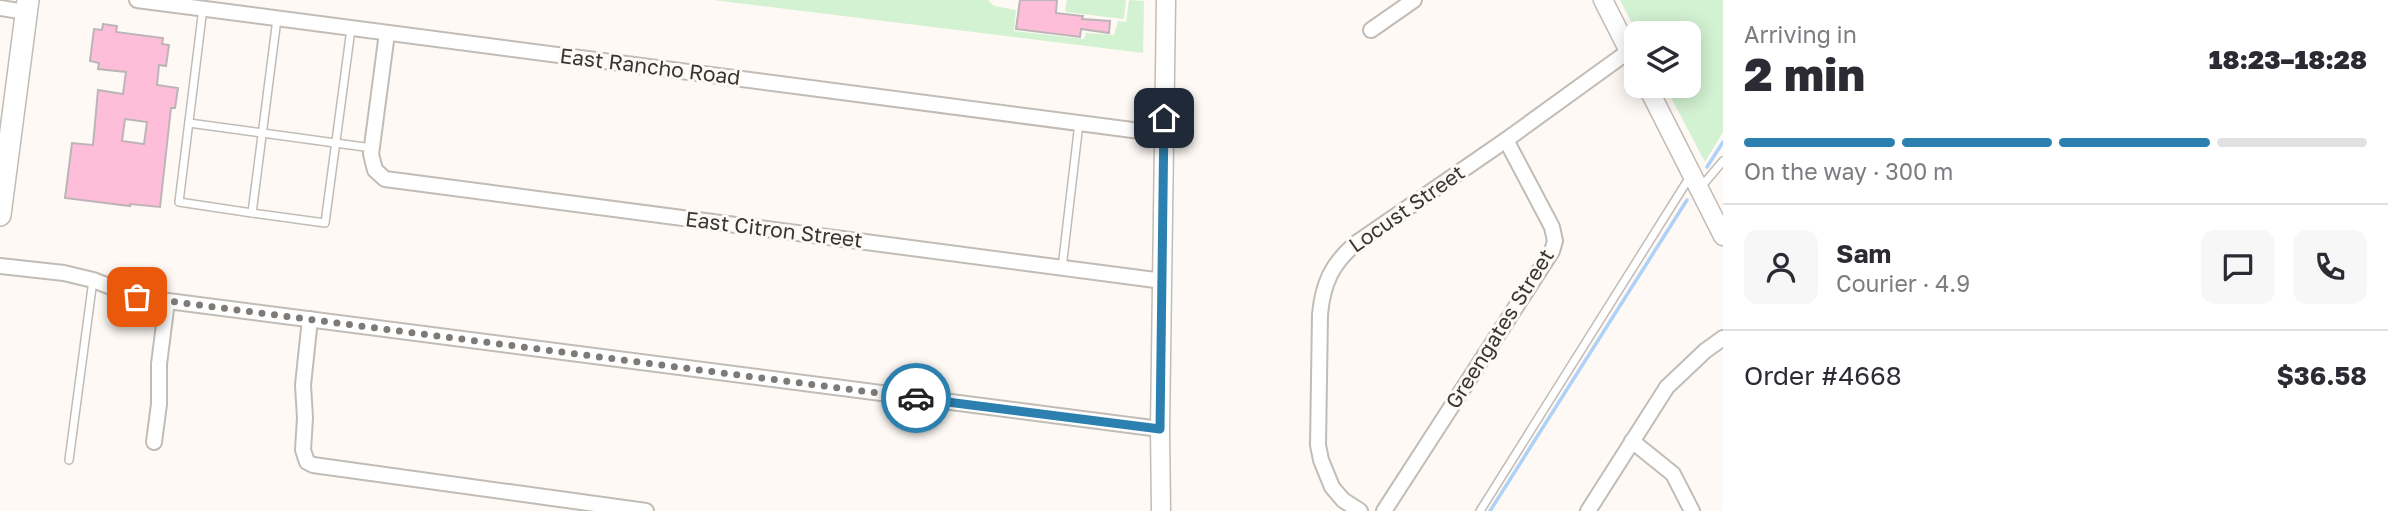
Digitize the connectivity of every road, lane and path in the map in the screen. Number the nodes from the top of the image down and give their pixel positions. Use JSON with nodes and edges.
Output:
{"nodes":[{"id":1,"x":137,"y":0,"type":"edge"},
{"id":2,"x":1166,"y":0,"type":"edge"},
{"id":3,"x":1414,"y":0,"type":"edge"},
{"id":4,"x":1603,"y":0,"type":"edge"},
{"id":5,"x":27,"y":6,"type":"edge"},
{"id":6,"x":0,"y":8,"type":"edge"},
{"id":7,"x":203,"y":8,"type":"junction"},
{"id":8,"x":277,"y":18,"type":"junction"},
{"id":9,"x":351,"y":29,"type":"junction"},
{"id":10,"x":1371,"y":30,"type":"dead end"},
{"id":11,"x":387,"y":33,"type":"junction"},
{"id":12,"x":1624,"y":42,"type":"edge"},
{"id":13,"x":1624,"y":63,"type":"edge"},
{"id":14,"x":1653,"y":98,"type":"edge"},
{"id":15,"x":189,"y":123,"type":"junction"},
{"id":16,"x":1079,"y":123,"type":"junction"},
{"id":17,"x":262,"y":133,"type":"junction"},
{"id":18,"x":1163,"y":134,"type":"junction"},
{"id":19,"x":1506,"y":140,"type":"junction"},
{"id":20,"x":335,"y":143,"type":"junction"},
{"id":21,"x":372,"y":148,"type":"junction"},
{"id":22,"x":1723,"y":161,"type":"edge"},
{"id":23,"x":1696,"y":182,"type":"junction"},
{"id":24,"x":0,"y":209,"type":"edge"},
{"id":25,"x":252,"y":213,"type":"junction"},
{"id":26,"x":1723,"y":236,"type":"edge"},
{"id":27,"x":0,"y":266,"type":"edge"},
{"id":28,"x":1062,"y":268,"type":"junction"},
{"id":29,"x":93,"y":280,"type":"junction"},
{"id":30,"x":1163,"y":281,"type":"junction"},
{"id":31,"x":167,"y":301,"type":"junction"},
{"id":32,"x":310,"y":319,"type":"junction"},
{"id":33,"x":1723,"y":338,"type":"edge"},
{"id":34,"x":1160,"y":429,"type":"junction"},
{"id":35,"x":1632,"y":441,"type":"junction"},
{"id":36,"x":155,"y":442,"type":"dead end"},
{"id":37,"x":69,"y":460,"type":"dead end"},
{"id":38,"x":568,"y":506,"type":"edge"},
{"id":39,"x":646,"y":511,"type":"edge"},
{"id":40,"x":1161,"y":511,"type":"edge"},
{"id":41,"x":1360,"y":511,"type":"edge"},
{"id":42,"x":1384,"y":511,"type":"edge"},
{"id":43,"x":1479,"y":511,"type":"edge"},
{"id":44,"x":1588,"y":511,"type":"edge"},
{"id":45,"x":1692,"y":511,"type":"edge"}],
"edges":[{"from":1,"to":7,"type":"street","name":"East Rancho Road"},
{"from":2,"to":18,"type":"street"},
{"from":3,"to":10,"type":"street"},
{"from":4,"to":12,"type":"street"},
{"from":5,"to":6,"type":"street"},
{"from":5,"to":24,"type":"main road"},
{"from":7,"to":8,"type":"street","name":"East Rancho Road"},
{"from":7,"to":15,"type":"lane"},
{"from":8,"to":9,"type":"street","name":"East Rancho Road"},
{"from":8,"to":17,"type":"lane"},
{"from":9,"to":11,"type":"street","name":"East Rancho Road"},
{"from":9,"to":20,"type":"lane"},
{"from":11,"to":16,"type":"street","name":"East Rancho Road"},
{"from":11,"to":21,"type":"street"},
{"from":13,"to":19,"type":"street","name":"Locust Street"},
{"from":14,"to":23,"type":"street"},
{"from":15,"to":17,"type":"lane"},
{"from":15,"to":25,"type":"lane"},
{"from":16,"to":18,"type":"street","name":"East Rancho Road"},
{"from":16,"to":28,"type":"lane"},
{"from":17,"to":20,"type":"lane"},
{"from":17,"to":25,"type":"lane"},
{"from":18,"to":30,"type":"street"},
{"from":19,"to":41,"type":"street","name":"Locust Street"},
{"from":19,"to":42,"type":"street","name":"Greengates Street"},
{"from":20,"to":21,"type":"lane"},
{"from":20,"to":25,"type":"lane"},
{"from":21,"to":28,"type":"street","name":"East Citron Street"},
{"from":22,"to":23,"type":"lane"},
{"from":23,"to":26,"type":"street"},
{"from":23,"to":43,"type":"lane"},
{"from":27,"to":29,"type":"street"},
{"from":28,"to":30,"type":"street","name":"East Citron Street"},
{"from":29,"to":31,"type":"street"},
{"from":29,"to":37,"type":"lane"},
{"from":30,"to":34,"type":"street"},
{"from":31,"to":32,"type":"street"},
{"from":31,"to":36,"type":"street"},
{"from":32,"to":34,"type":"street"},
{"from":32,"to":38,"type":"street"},
{"from":33,"to":35,"type":"street"},
{"from":34,"to":40,"type":"street"},
{"from":35,"to":44,"type":"street"},
{"from":35,"to":45,"type":"street"},
{"from":38,"to":39,"type":"street"}]}
